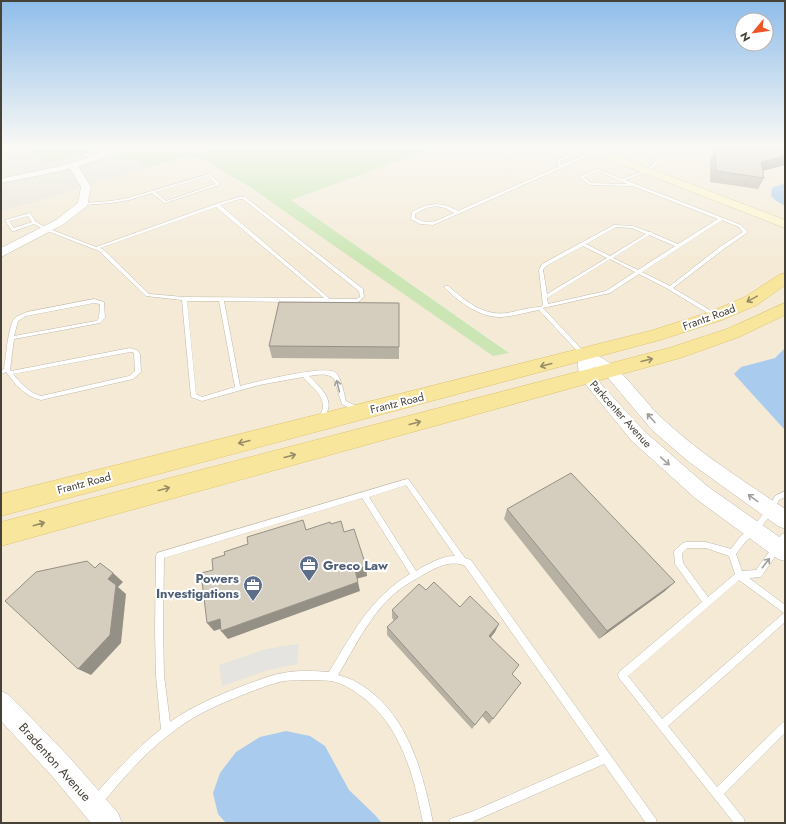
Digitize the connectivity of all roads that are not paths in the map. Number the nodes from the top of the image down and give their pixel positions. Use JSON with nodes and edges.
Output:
{"nodes":[{"id":1,"x":85,"y":185,"type":"edge"},
{"id":2,"x":174,"y":185,"type":"edge"},
{"id":3,"x":214,"y":185,"type":"edge"},
{"id":4,"x":519,"y":185,"type":"edge"},
{"id":5,"x":634,"y":185,"type":"edge"},
{"id":6,"x":685,"y":185,"type":"edge"},
{"id":7,"x":152,"y":192,"type":"junction"},
{"id":8,"x":83,"y":204,"type":"junction"},
{"id":9,"x":217,"y":205,"type":"junction"},
{"id":10,"x":458,"y":213,"type":"junction"},
{"id":11,"x":720,"y":219,"type":"junction"},
{"id":12,"x":34,"y":222,"type":"junction"},
{"id":13,"x":785,"y":224,"type":"edge"},
{"id":14,"x":46,"y":229,"type":"junction"},
{"id":15,"x":650,"y":233,"type":"junction"},
{"id":16,"x":583,"y":244,"type":"junction"},
{"id":17,"x":678,"y":246,"type":"junction"},
{"id":18,"x":96,"y":248,"type":"junction"},
{"id":19,"x":1,"y":253,"type":"edge"},
{"id":20,"x":610,"y":258,"type":"junction"},
{"id":21,"x":638,"y":272,"type":"junction"},
{"id":22,"x":785,"y":278,"type":"edge"},
{"id":23,"x":446,"y":287,"type":"dead end"},
{"id":24,"x":670,"y":288,"type":"junction"},
{"id":25,"x":545,"y":297,"type":"junction"},
{"id":26,"x":184,"y":299,"type":"junction"},
{"id":27,"x":221,"y":300,"type":"junction"},
{"id":28,"x":329,"y":300,"type":"junction"},
{"id":29,"x":546,"y":306,"type":"junction"},
{"id":30,"x":783,"y":307,"type":"edge"},
{"id":31,"x":540,"y":308,"type":"junction"},
{"id":32,"x":716,"y":316,"type":"junction"},
{"id":33,"x":12,"y":338,"type":"junction"},
{"id":34,"x":584,"y":354,"type":"junction"},
{"id":35,"x":609,"y":369,"type":"junction"},
{"id":36,"x":6,"y":372,"type":"edge"},
{"id":37,"x":304,"y":374,"type":"junction"},
{"id":38,"x":587,"y":376,"type":"junction"},
{"id":39,"x":238,"y":388,"type":"junction"},
{"id":40,"x":363,"y":412,"type":"junction"},
{"id":41,"x":320,"y":422,"type":"junction"},
{"id":42,"x":785,"y":494,"type":"edge"},
{"id":43,"x":364,"y":495,"type":"junction"},
{"id":44,"x":1,"y":505,"type":"edge"},
{"id":45,"x":770,"y":511,"type":"junction"},
{"id":46,"x":785,"y":520,"type":"edge"},
{"id":47,"x":754,"y":530,"type":"junction"},
{"id":48,"x":1,"y":534,"type":"edge"},
{"id":49,"x":783,"y":545,"type":"edge"},
{"id":50,"x":732,"y":553,"type":"junction"},
{"id":51,"x":462,"y":560,"type":"junction"},
{"id":52,"x":739,"y":575,"type":"junction"},
{"id":53,"x":415,"y":576,"type":"junction"},
{"id":54,"x":707,"y":602,"type":"junction"},
{"id":55,"x":785,"y":610,"type":"edge"},
{"id":56,"x":785,"y":617,"type":"edge"},
{"id":57,"x":332,"y":676,"type":"junction"},
{"id":58,"x":1,"y":703,"type":"edge"},
{"id":59,"x":662,"y":726,"type":"junction"},
{"id":60,"x":785,"y":726,"type":"edge"},
{"id":61,"x":166,"y":730,"type":"junction"},
{"id":62,"x":606,"y":758,"type":"junction"},
{"id":63,"x":717,"y":794,"type":"junction"},
{"id":64,"x":101,"y":814,"type":"edge"},
{"id":65,"x":473,"y":820,"type":"edge"},
{"id":66,"x":428,"y":823,"type":"edge"},
{"id":67,"x":454,"y":823,"type":"edge"},
{"id":68,"x":652,"y":823,"type":"edge"},
{"id":69,"x":740,"y":823,"type":"edge"}],
"edges":[{"from":1,"to":8,"type":"street"},
{"from":2,"to":7,"type":"lane"},
{"from":3,"to":7,"type":"lane"},
{"from":4,"to":10,"type":"lane"},
{"from":5,"to":11,"type":"lane"},
{"from":6,"to":13,"type":"main road"},
{"from":7,"to":8,"type":"lane"},
{"from":8,"to":14,"type":"street"},
{"from":9,"to":18,"type":"lane"},
{"from":9,"to":28,"type":"lane"},
{"from":9,"to":28,"type":"lane"},
{"from":10,"to":10,"type":"lane"},
{"from":11,"to":17,"type":"lane"},
{"from":11,"to":24,"type":"lane"},
{"from":12,"to":12,"type":"lane"},
{"from":12,"to":14,"type":"lane"},
{"from":14,"to":18,"type":"lane"},
{"from":14,"to":19,"type":"street"},
{"from":15,"to":16,"type":"lane"},
{"from":15,"to":17,"type":"lane"},
{"from":15,"to":20,"type":"lane"},
{"from":16,"to":20,"type":"lane"},
{"from":16,"to":25,"type":"lane"},
{"from":17,"to":21,"type":"lane"},
{"from":18,"to":26,"type":"lane"},
{"from":20,"to":21,"type":"lane"},
{"from":20,"to":25,"type":"lane"},
{"from":21,"to":24,"type":"lane"},
{"from":21,"to":29,"type":"lane"},
{"from":22,"to":32,"type":"main road","name":"Frantz Road","one_way":true},
{"from":23,"to":31,"type":"lane"},
{"from":24,"to":32,"type":"lane"},
{"from":25,"to":29,"type":"lane"},
{"from":26,"to":27,"type":"lane"},
{"from":26,"to":39,"type":"lane"},
{"from":27,"to":28,"type":"lane"},
{"from":27,"to":39,"type":"lane"},
{"from":29,"to":31,"type":"lane"},
{"from":35,"to":30,"type":"main road","name":"Frantz Road","one_way":true},
{"from":31,"to":34,"type":"lane"},
{"from":32,"to":34,"type":"main road","name":"Frantz Road"},
{"from":33,"to":33,"type":"lane"},
{"from":33,"to":36,"type":"lane"},
{"from":34,"to":35,"type":"street","name":"Parkcenter Avenue"},
{"from":34,"to":38,"type":"street","name":"Parkcenter Avenue"},
{"from":34,"to":40,"type":"main road","name":"Frantz Road","one_way":true},
{"from":35,"to":38,"type":"main road","name":"Frantz Road"},
{"from":45,"to":35,"type":"street","name":"Parkcenter Avenue","one_way":true},
{"from":36,"to":36,"type":"lane"},
{"from":37,"to":39,"type":"lane"},
{"from":40,"to":37,"type":"lane","one_way":true},
{"from":37,"to":41,"type":"lane"},
{"from":38,"to":47,"type":"street","name":"Parkcenter Avenue","one_way":true},
{"from":48,"to":38,"type":"main road","name":"Frantz Road","one_way":true},
{"from":40,"to":41,"type":"main road","name":"Frantz Road"},
{"from":41,"to":44,"type":"main road","name":"Frantz Road","one_way":true},
{"from":42,"to":45,"type":"lane"},
{"from":43,"to":51,"type":"lane"},
{"from":43,"to":53,"type":"lane"},
{"from":43,"to":61,"type":"lane"},
{"from":45,"to":46,"type":"street","name":"Parkcenter Avenue"},
{"from":45,"to":47,"type":"lane"},
{"from":47,"to":49,"type":"street","name":"Parkcenter Avenue"},
{"from":47,"to":50,"type":"lane"},
{"from":52,"to":49,"type":"lane","one_way":true},
{"from":50,"to":52,"type":"lane"},
{"from":50,"to":54,"type":"lane"},
{"from":51,"to":53,"type":"lane"},
{"from":51,"to":62,"type":"lane"},
{"from":52,"to":54,"type":"lane"},
{"from":52,"to":55,"type":"lane"},
{"from":53,"to":57,"type":"lane"},
{"from":54,"to":59,"type":"lane"},
{"from":56,"to":59,"type":"lane"},
{"from":57,"to":61,"type":"lane"},
{"from":57,"to":66,"type":"lane"},
{"from":58,"to":64,"type":"street","name":"Bradenton Avenue"},
{"from":59,"to":63,"type":"lane"},
{"from":60,"to":63,"type":"lane"},
{"from":61,"to":64,"type":"lane"},
{"from":62,"to":65,"type":"lane"},
{"from":62,"to":68,"type":"lane"},
{"from":63,"to":69,"type":"lane"},
{"from":65,"to":67,"type":"lane"}]}
